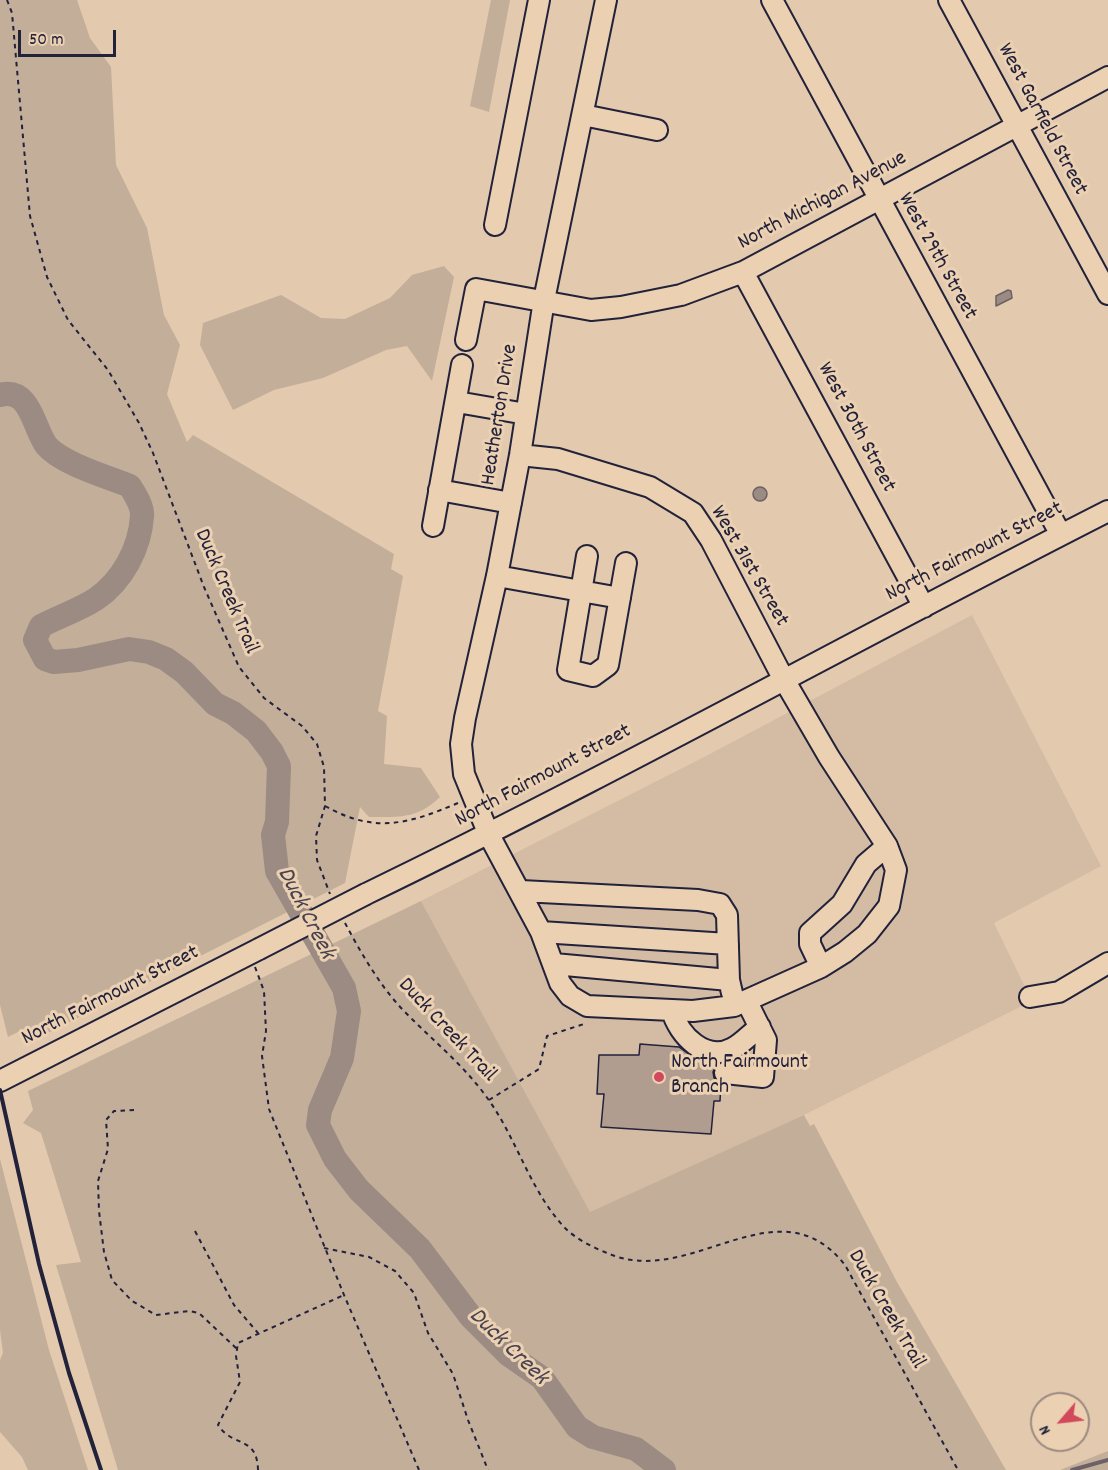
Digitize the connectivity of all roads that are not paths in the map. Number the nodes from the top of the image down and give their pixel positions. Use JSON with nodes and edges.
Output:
{"nodes":[{"id":1,"x":539,"y":0,"type":"edge"},
{"id":2,"x":606,"y":0,"type":"edge"},
{"id":3,"x":772,"y":0,"type":"edge"},
{"id":4,"x":949,"y":0,"type":"edge"},
{"id":5,"x":1108,"y":77,"type":"edge"},
{"id":6,"x":583,"y":115,"type":"junction"},
{"id":7,"x":1017,"y":126,"type":"junction"},
{"id":8,"x":657,"y":130,"type":"dead end"},
{"id":9,"x":878,"y":200,"type":"junction"},
{"id":10,"x":495,"y":225,"type":"dead end"},
{"id":11,"x":743,"y":272,"type":"junction"},
{"id":12,"x":1108,"y":294,"type":"edge"},
{"id":13,"x":544,"y":300,"type":"junction"},
{"id":14,"x":466,"y":339,"type":"dead end"},
{"id":15,"x":462,"y":365,"type":"dead end"},
{"id":16,"x":457,"y":402,"type":"junction"},
{"id":17,"x":526,"y":414,"type":"junction"},
{"id":18,"x":520,"y":455,"type":"junction"},
{"id":19,"x":439,"y":490,"type":"junction"},
{"id":20,"x":511,"y":503,"type":"junction"},
{"id":21,"x":1108,"y":511,"type":"edge"},
{"id":22,"x":433,"y":526,"type":"dead end"},
{"id":23,"x":1061,"y":535,"type":"junction"},
{"id":24,"x":587,"y":556,"type":"dead end"},
{"id":25,"x":626,"y":563,"type":"dead end"},
{"id":26,"x":497,"y":576,"type":"junction"},
{"id":27,"x":580,"y":591,"type":"junction"},
{"id":28,"x":620,"y":598,"type":"junction"},
{"id":29,"x":924,"y":607,"type":"junction"},
{"id":30,"x":783,"y":678,"type":"junction"},
{"id":31,"x":489,"y":835,"type":"junction"},
{"id":32,"x":887,"y":846,"type":"junction"},
{"id":33,"x":521,"y":891,"type":"junction"},
{"id":34,"x":541,"y":932,"type":"junction"},
{"id":35,"x":728,"y":944,"type":"junction"},
{"id":36,"x":1108,"y":963,"type":"edge"},
{"id":37,"x":554,"y":964,"type":"junction"},
{"id":38,"x":821,"y":967,"type":"junction"},
{"id":39,"x":729,"y":980,"type":"junction"},
{"id":40,"x":1030,"y":997,"type":"dead end"},
{"id":41,"x":741,"y":1004,"type":"junction"},
{"id":42,"x":597,"y":1008,"type":"joint"},
{"id":43,"x":672,"y":1011,"type":"junction"},
{"id":44,"x":760,"y":1026,"type":"junction"},
{"id":45,"x":725,"y":1073,"type":"dead end"},
{"id":46,"x":0,"y":1081,"type":"edge"}],
"edges":[{"from":1,"to":10,"type":"street"},
{"from":2,"to":6,"type":"street","name":"Heatherton Drive"},
{"from":3,"to":9,"type":"street","name":"West 29th Street"},
{"from":4,"to":7,"type":"street","name":"West Garfield Street"},
{"from":5,"to":7,"type":"street","name":"North Michigan Avenue"},
{"from":6,"to":8,"type":"street"},
{"from":6,"to":13,"type":"street","name":"Heatherton Drive"},
{"from":7,"to":9,"type":"street","name":"North Michigan Avenue"},
{"from":7,"to":12,"type":"street","name":"West Garfield Street"},
{"from":9,"to":11,"type":"street","name":"North Michigan Avenue"},
{"from":9,"to":23,"type":"street","name":"West 29th Street"},
{"from":11,"to":13,"type":"street","name":"North Michigan Avenue"},
{"from":11,"to":29,"type":"street","name":"West 30th Street"},
{"from":13,"to":14,"type":"street","name":"North Michigan Avenue"},
{"from":13,"to":17,"type":"street","name":"Heatherton Drive"},
{"from":15,"to":16,"type":"street"},
{"from":16,"to":17,"type":"street"},
{"from":16,"to":19,"type":"street"},
{"from":17,"to":18,"type":"street","name":"Heatherton Drive"},
{"from":18,"to":20,"type":"street","name":"Heatherton Drive"},
{"from":18,"to":30,"type":"street","name":"West 31st Street"},
{"from":19,"to":20,"type":"street"},
{"from":19,"to":22,"type":"street"},
{"from":20,"to":26,"type":"street","name":"Heatherton Drive"},
{"from":21,"to":23,"type":"street","name":"North Fairmount Street"},
{"from":23,"to":29,"type":"street","name":"North Fairmount Street"},
{"from":24,"to":27,"type":"street"},
{"from":25,"to":28,"type":"street"},
{"from":26,"to":27,"type":"street"},
{"from":26,"to":31,"type":"street","name":"Heatherton Drive"},
{"from":27,"to":28,"type":"street"},
{"from":27,"to":28,"type":"street"},
{"from":29,"to":30,"type":"street","name":"North Fairmount Street"},
{"from":30,"to":31,"type":"street","name":"North Fairmount Street"},
{"from":30,"to":32,"type":"street","name":"West 31st Street"},
{"from":31,"to":33,"type":"street","name":"Heatherton Drive"},
{"from":31,"to":46,"type":"street","name":"North Fairmount Street","bridge":true},
{"from":32,"to":38,"type":"street"},
{"from":32,"to":38,"type":"street","name":"West 31st Street"},
{"from":33,"to":34,"type":"street","name":"Heatherton Drive"},
{"from":33,"to":35,"type":"street"},
{"from":34,"to":35,"type":"street"},
{"from":34,"to":37,"type":"street","name":"Heatherton Drive"},
{"from":35,"to":39,"type":"street"},
{"from":36,"to":40,"type":"street"},
{"from":37,"to":39,"type":"street"},
{"from":37,"to":42,"type":"street","name":"Heatherton Drive"},
{"from":38,"to":41,"type":"street","name":"West 31st Street"},
{"from":39,"to":41,"type":"street"},
{"from":41,"to":43,"type":"street","name":"West 31st Street"},
{"from":41,"to":44,"type":"street"},
{"from":42,"to":43,"type":"street","name":"West 31st Street"},
{"from":43,"to":44,"type":"street"},
{"from":44,"to":45,"type":"street"}]}
